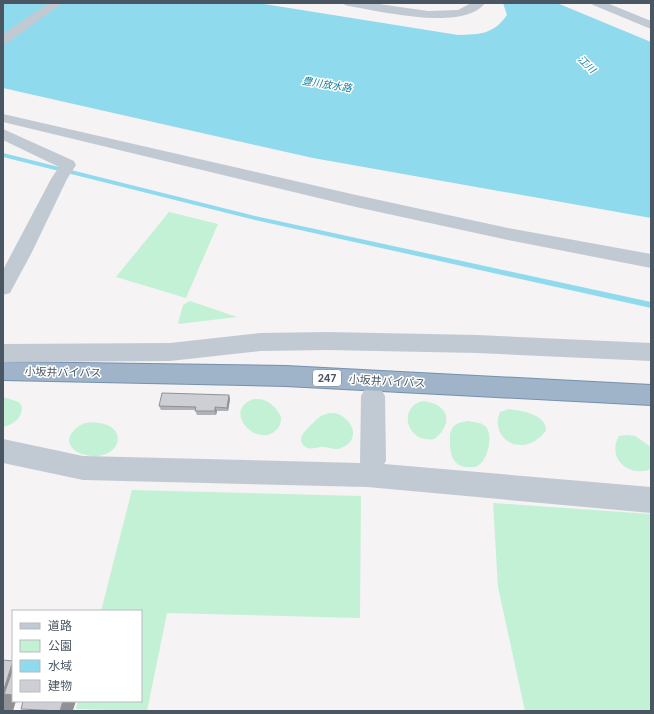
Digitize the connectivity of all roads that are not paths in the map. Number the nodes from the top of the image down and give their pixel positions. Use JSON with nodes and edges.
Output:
{"nodes":[{"id":1,"x":57,"y":3,"type":"edge"},
{"id":2,"x":349,"y":3,"type":"edge"},
{"id":3,"x":413,"y":3,"type":"edge"},
{"id":4,"x":597,"y":3,"type":"edge"},
{"id":5,"x":478,"y":4,"type":"edge"},
{"id":6,"x":651,"y":25,"type":"edge"},
{"id":7,"x":3,"y":40,"type":"edge"},
{"id":8,"x":3,"y":118,"type":"edge"},
{"id":9,"x":3,"y":134,"type":"edge"},
{"id":10,"x":651,"y":261,"type":"edge"},
{"id":11,"x":3,"y":288,"type":"edge"},
{"id":12,"x":651,"y":352,"type":"edge"},
{"id":13,"x":3,"y":353,"type":"edge"},
{"id":14,"x":3,"y":371,"type":"edge"},
{"id":15,"x":651,"y":395,"type":"edge"},
{"id":16,"x":373,"y":396,"type":"dead end"},
{"id":17,"x":3,"y":451,"type":"edge"},
{"id":18,"x":367,"y":475,"type":"junction"},
{"id":19,"x":651,"y":500,"type":"edge"}],
"edges":[{"from":1,"to":7,"type":"street"},
{"from":2,"to":5,"type":"street"},
{"from":3,"to":5,"type":"street"},
{"from":4,"to":6,"type":"street"},
{"from":8,"to":10,"type":"street"},
{"from":9,"to":11,"type":"street"},
{"from":12,"to":13,"type":"street"},
{"from":14,"to":15,"type":"highway","name":"小坂井バイパス","number":"247"},
{"from":16,"to":18,"type":"street"},
{"from":17,"to":18,"type":"street"},
{"from":18,"to":19,"type":"street"}]}
